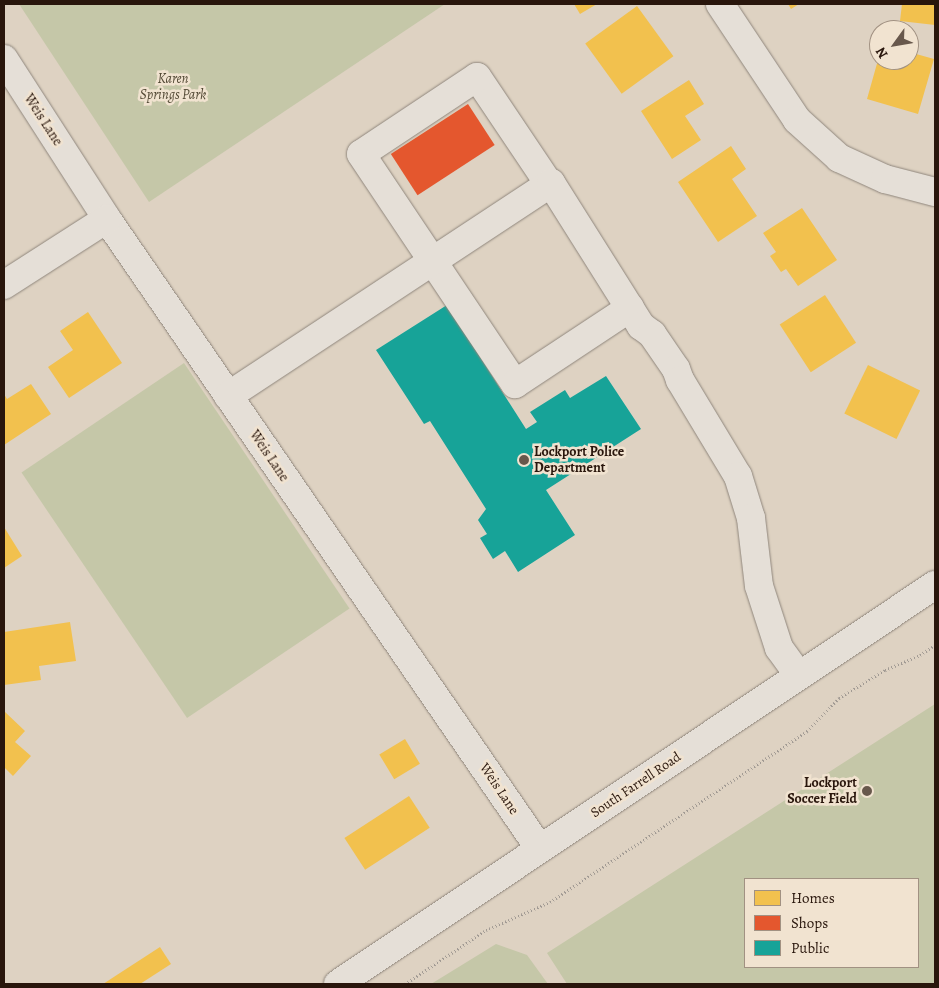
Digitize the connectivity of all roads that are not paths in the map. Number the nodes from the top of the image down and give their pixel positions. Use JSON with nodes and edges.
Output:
{"nodes":[{"id":1,"x":720,"y":4,"type":"edge"},
{"id":2,"x":4,"y":59,"type":"edge"},
{"id":3,"x":549,"y":184,"type":"junction"},
{"id":4,"x":935,"y":192,"type":"edge"},
{"id":5,"x":107,"y":219,"type":"junction"},
{"id":6,"x":433,"y":260,"type":"junction"},
{"id":7,"x":4,"y":285,"type":"edge"},
{"id":8,"x":635,"y":317,"type":"junction"},
{"id":9,"x":228,"y":396,"type":"junction"},
{"id":10,"x":935,"y":585,"type":"edge"},
{"id":11,"x":799,"y":676,"type":"junction"},
{"id":12,"x":540,"y":849,"type":"junction"},
{"id":13,"x":338,"y":984,"type":"edge"}],
"edges":[{"from":1,"to":4,"type":"street"},
{"from":2,"to":5,"type":"street","name":"Weis Lane"},
{"from":3,"to":6,"type":"street"},
{"from":3,"to":6,"type":"street"},
{"from":3,"to":8,"type":"street"},
{"from":5,"to":7,"type":"street"},
{"from":5,"to":9,"type":"street","name":"Weis Lane"},
{"from":6,"to":8,"type":"street"},
{"from":6,"to":9,"type":"street"},
{"from":8,"to":11,"type":"street"},
{"from":9,"to":12,"type":"street","name":"Weis Lane"},
{"from":10,"to":11,"type":"street","name":"South Farrell Road"},
{"from":11,"to":12,"type":"street","name":"South Farrell Road"},
{"from":12,"to":13,"type":"street","name":"South Farrell Road"}]}
